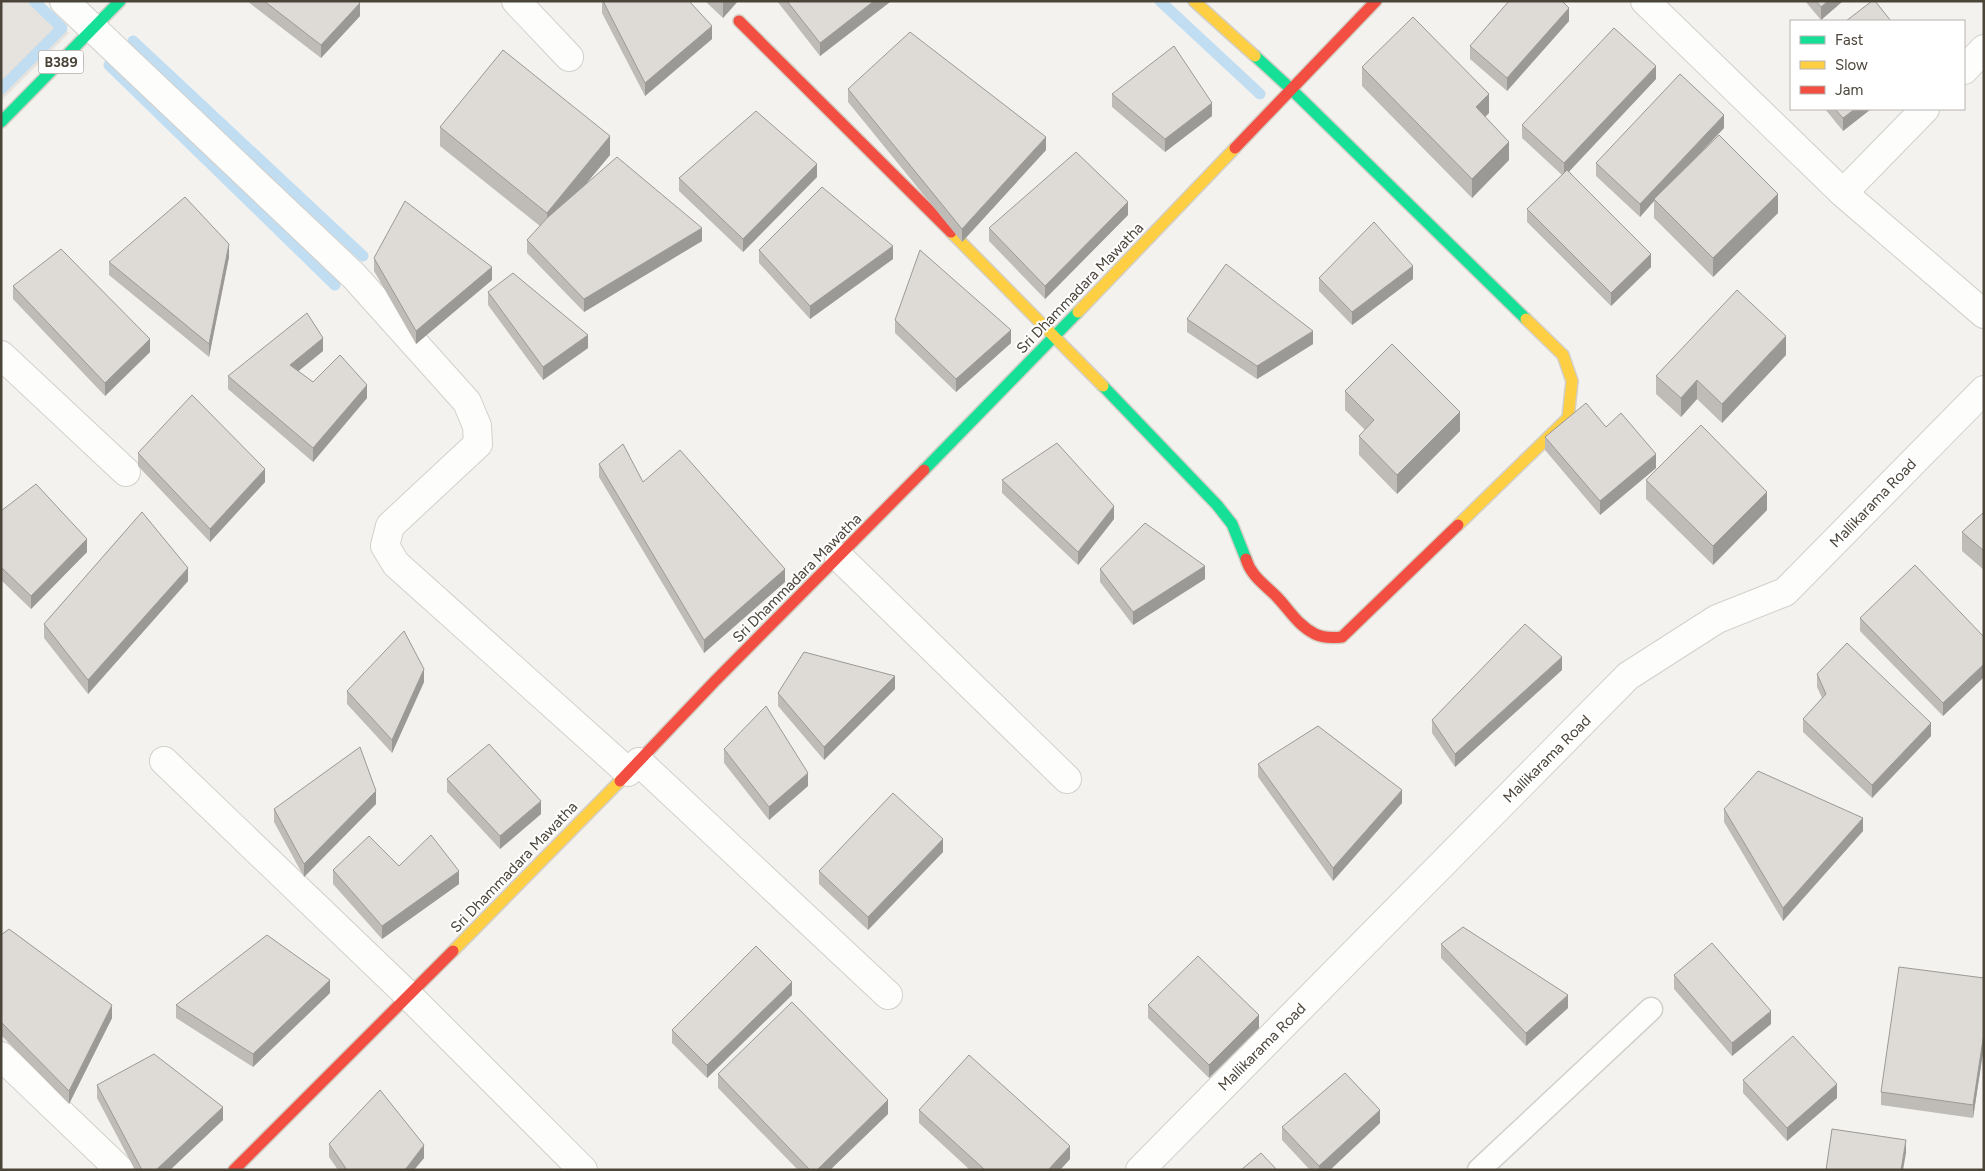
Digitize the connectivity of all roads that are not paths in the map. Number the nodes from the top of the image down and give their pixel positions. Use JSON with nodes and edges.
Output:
{"nodes":[{"id":1,"x":64,"y":1,"type":"edge"},
{"id":2,"x":120,"y":1,"type":"edge"},
{"id":3,"x":516,"y":1,"type":"edge"},
{"id":4,"x":1194,"y":1,"type":"edge"},
{"id":5,"x":1376,"y":1,"type":"edge"},
{"id":6,"x":1644,"y":1,"type":"edge"},
{"id":7,"x":739,"y":21,"type":"dead end"},
{"id":8,"x":92,"y":30,"type":"junction"},
{"id":9,"x":1984,"y":49,"type":"edge"},
{"id":10,"x":569,"y":56,"type":"dead end"},
{"id":11,"x":1965,"y":69,"type":"edge"},
{"id":12,"x":1291,"y":89,"type":"junction"},
{"id":13,"x":1924,"y":110,"type":"edge"},
{"id":14,"x":1,"y":122,"type":"edge"},
{"id":15,"x":1843,"y":193,"type":"junction"},
{"id":16,"x":1984,"y":314,"type":"edge"},
{"id":17,"x":1055,"y":336,"type":"junction"},
{"id":18,"x":1,"y":355,"type":"edge"},
{"id":19,"x":1984,"y":390,"type":"edge"},
{"id":20,"x":126,"y":472,"type":"dead end"},
{"id":21,"x":840,"y":557,"type":"junction"},
{"id":22,"x":164,"y":762,"type":"dead end"},
{"id":23,"x":633,"y":767,"type":"junction"},
{"id":24,"x":1067,"y":779,"type":"dead end"},
{"id":25,"x":888,"y":995,"type":"dead end"},
{"id":26,"x":409,"y":996,"type":"junction"},
{"id":27,"x":1651,"y":1009,"type":"dead end"},
{"id":28,"x":1,"y":1056,"type":"edge"},
{"id":29,"x":120,"y":1170,"type":"edge"},
{"id":30,"x":234,"y":1170,"type":"edge"},
{"id":31,"x":583,"y":1170,"type":"edge"},
{"id":32,"x":1140,"y":1170,"type":"edge"},
{"id":33,"x":1479,"y":1170,"type":"edge"}],
"edges":[{"from":1,"to":8,"type":"street"},
{"from":2,"to":8,"type":"street","number":"B389"},
{"from":3,"to":10,"type":"street"},
{"from":4,"to":12,"type":"street"},
{"from":5,"to":12,"type":"street","name":"Sri Dhammadara Mawatha"},
{"from":6,"to":15,"type":"street"},
{"from":7,"to":17,"type":"street"},
{"from":8,"to":14,"type":"street","number":"B389"},
{"from":8,"to":23,"type":"street"},
{"from":9,"to":11,"type":"street"},
{"from":12,"to":17,"type":"street","name":"Sri Dhammadara Mawatha"},
{"from":12,"to":17,"type":"street"},
{"from":13,"to":15,"type":"street"},
{"from":15,"to":16,"type":"street"},
{"from":17,"to":21,"type":"street","name":"Sri Dhammadara Mawatha"},
{"from":18,"to":20,"type":"street"},
{"from":19,"to":32,"type":"street","name":"Mallikarama Road"},
{"from":21,"to":23,"type":"street","name":"Sri Dhammadara Mawatha"},
{"from":21,"to":24,"type":"street"},
{"from":22,"to":26,"type":"street"},
{"from":23,"to":25,"type":"street"},
{"from":23,"to":26,"type":"street","name":"Sri Dhammadara Mawatha"},
{"from":26,"to":30,"type":"street","name":"Sri Dhammadara Mawatha"},
{"from":26,"to":31,"type":"street"},
{"from":27,"to":33,"type":"lane"},
{"from":28,"to":29,"type":"street"}]}
